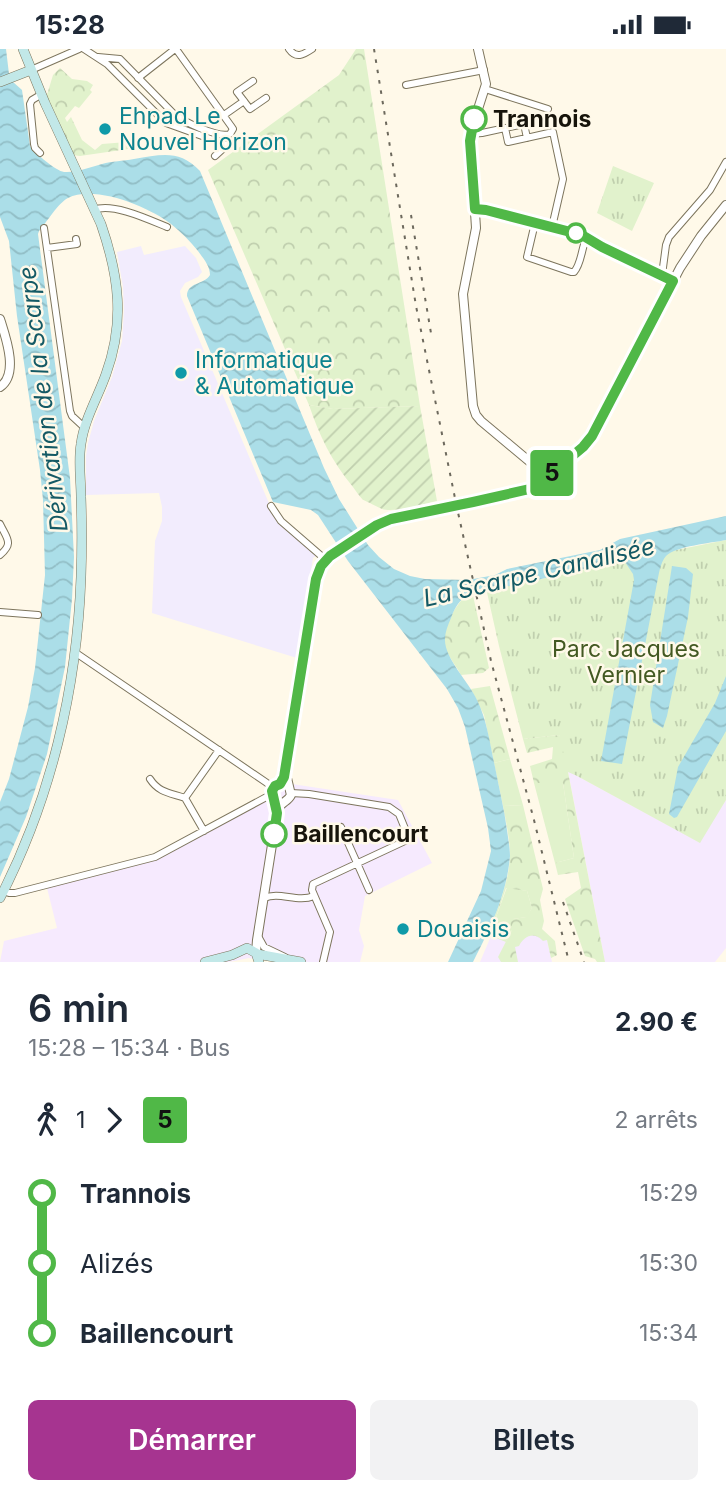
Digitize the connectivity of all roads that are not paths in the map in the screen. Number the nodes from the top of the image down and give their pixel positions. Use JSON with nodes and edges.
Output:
{"nodes":[{"id":1,"x":21,"y":49,"type":"edge"},
{"id":2,"x":81,"y":49,"type":"edge"},
{"id":3,"x":176,"y":49,"type":"edge"},
{"id":4,"x":289,"y":49,"type":"edge"},
{"id":5,"x":312,"y":49,"type":"edge"},
{"id":6,"x":478,"y":49,"type":"edge"},
{"id":7,"x":99,"y":57,"type":"junction"},
{"id":8,"x":484,"y":70,"type":"junction"},
{"id":9,"x":29,"y":71,"type":"junction"},
{"id":10,"x":138,"y":78,"type":"junction"},
{"id":11,"x":253,"y":81,"type":"dead end"},
{"id":12,"x":0,"y":82,"type":"edge"},
{"id":13,"x":406,"y":85,"type":"dead end"},
{"id":14,"x":485,"y":89,"type":"junction"},
{"id":15,"x":42,"y":98,"type":"junction"},
{"id":16,"x":266,"y":98,"type":"dead end"},
{"id":17,"x":244,"y":101,"type":"junction"},
{"id":18,"x":548,"y":109,"type":"dead end"},
{"id":19,"x":224,"y":115,"type":"junction"},
{"id":20,"x":505,"y":128,"type":"junction"},
{"id":21,"x":470,"y":134,"type":"junction"},
{"id":22,"x":527,"y":138,"type":"junction"},
{"id":23,"x":40,"y":153,"type":"dead end"},
{"id":24,"x":215,"y":156,"type":"dead end"},
{"id":25,"x":726,"y":162,"type":"edge"},
{"id":26,"x":726,"y":205,"type":"edge"},
{"id":27,"x":475,"y":209,"type":"junction"},
{"id":28,"x":94,"y":210,"type":"junction"},
{"id":29,"x":536,"y":223,"type":"junction"},
{"id":30,"x":167,"y":227,"type":"dead end"},
{"id":31,"x":552,"y":227,"type":"junction"},
{"id":32,"x":44,"y":228,"type":"dead end"},
{"id":33,"x":587,"y":237,"type":"junction"},
{"id":34,"x":76,"y":239,"type":"dead end"},
{"id":35,"x":47,"y":248,"type":"junction"},
{"id":36,"x":662,"y":275,"type":"junction"},
{"id":37,"x":673,"y":281,"type":"junction"},
{"id":38,"x":0,"y":320,"type":"edge"},
{"id":39,"x":0,"y":387,"type":"edge"},
{"id":40,"x":85,"y":428,"type":"junction"},
{"id":41,"x":548,"y":477,"type":"junction"},
{"id":42,"x":271,"y":506,"type":"dead end"},
{"id":43,"x":0,"y":524,"type":"edge"},
{"id":44,"x":0,"y":555,"type":"edge"},
{"id":45,"x":326,"y":560,"type":"junction"},
{"id":46,"x":0,"y":612,"type":"edge"},
{"id":47,"x":38,"y":615,"type":"dead end"},
{"id":48,"x":76,"y":653,"type":"junction"},
{"id":49,"x":219,"y":750,"type":"junction"},
{"id":50,"x":150,"y":779,"type":"dead end"},
{"id":51,"x":280,"y":793,"type":"junction"},
{"id":52,"x":186,"y":798,"type":"junction"},
{"id":53,"x":341,"y":827,"type":"dead end"},
{"id":54,"x":204,"y":831,"type":"junction"},
{"id":55,"x":269,"y":860,"type":"junction"},
{"id":56,"x":357,"y":863,"type":"junction"},
{"id":57,"x":369,"y":890,"type":"dead end"},
{"id":58,"x":2,"y":895,"type":"edge"},
{"id":59,"x":314,"y":896,"type":"junction"},
{"id":60,"x":264,"y":898,"type":"junction"},
{"id":61,"x":258,"y":933,"type":"junction"},
{"id":62,"x":252,"y":954,"type":"edge"},
{"id":63,"x":290,"y":959,"type":"junction"},
{"id":64,"x":205,"y":962,"type":"edge"},
{"id":65,"x":236,"y":962,"type":"edge"},
{"id":66,"x":301,"y":962,"type":"edge"},
{"id":67,"x":323,"y":962,"type":"edge"}],
"edges":[{"from":1,"to":9,"type":"main road"},
{"from":2,"to":7,"type":"street"},
{"from":2,"to":9,"type":"street"},
{"from":3,"to":10,"type":"street"},
{"from":3,"to":19,"type":"street"},
{"from":4,"to":5,"type":"street"},
{"from":6,"to":8,"type":"street"},
{"from":7,"to":10,"type":"street"},
{"from":7,"to":24,"type":"street"},
{"from":8,"to":13,"type":"street"},
{"from":8,"to":14,"type":"street"},
{"from":9,"to":12,"type":"main road"},
{"from":9,"to":15,"type":"main road"},
{"from":10,"to":19,"type":"street"},
{"from":11,"to":17,"type":"street"},
{"from":14,"to":18,"type":"street"},
{"from":14,"to":21,"type":"street"},
{"from":15,"to":23,"type":"street"},
{"from":15,"to":28,"type":"main road"},
{"from":16,"to":17,"type":"street"},
{"from":17,"to":19,"type":"street"},
{"from":20,"to":21,"type":"street"},
{"from":20,"to":22,"type":"street"},
{"from":20,"to":22,"type":"street"},
{"from":21,"to":27,"type":"street"},
{"from":22,"to":31,"type":"street"},
{"from":25,"to":36,"type":"street"},
{"from":26,"to":37,"type":"street"},
{"from":27,"to":29,"type":"street"},
{"from":27,"to":41,"type":"street"},
{"from":28,"to":30,"type":"street"},
{"from":28,"to":40,"type":"main road"},
{"from":29,"to":31,"type":"street"},
{"from":29,"to":33,"type":"street"},
{"from":31,"to":33,"type":"street"},
{"from":32,"to":35,"type":"street"},
{"from":33,"to":36,"type":"street"},
{"from":34,"to":35,"type":"street"},
{"from":35,"to":40,"type":"street"},
{"from":36,"to":37,"type":"street"},
{"from":37,"to":41,"type":"street"},
{"from":38,"to":39,"type":"street"},
{"from":40,"to":48,"type":"main road"},
{"from":41,"to":45,"type":"street"},
{"from":42,"to":45,"type":"street"},
{"from":43,"to":44,"type":"street"},
{"from":45,"to":51,"type":"street"},
{"from":46,"to":47,"type":"street"},
{"from":48,"to":49,"type":"street"},
{"from":48,"to":58,"type":"main road"},
{"from":49,"to":51,"type":"street"},
{"from":49,"to":52,"type":"street"},
{"from":50,"to":52,"type":"street"},
{"from":51,"to":54,"type":"street"},
{"from":51,"to":55,"type":"street"},
{"from":51,"to":56,"type":"street"},
{"from":52,"to":54,"type":"street"},
{"from":53,"to":56,"type":"street"},
{"from":54,"to":58,"type":"street"},
{"from":55,"to":60,"type":"street"},
{"from":55,"to":62,"type":"street"},
{"from":56,"to":57,"type":"street"},
{"from":56,"to":59,"type":"street"},
{"from":59,"to":60,"type":"street"},
{"from":59,"to":67,"type":"street"},
{"from":60,"to":61,"type":"street"},
{"from":61,"to":62,"type":"street"},
{"from":61,"to":63,"type":"street"},
{"from":62,"to":63,"type":"main road"},
{"from":62,"to":64,"type":"main road"},
{"from":62,"to":65,"type":"main road"},
{"from":63,"to":66,"type":"main road"}]}
